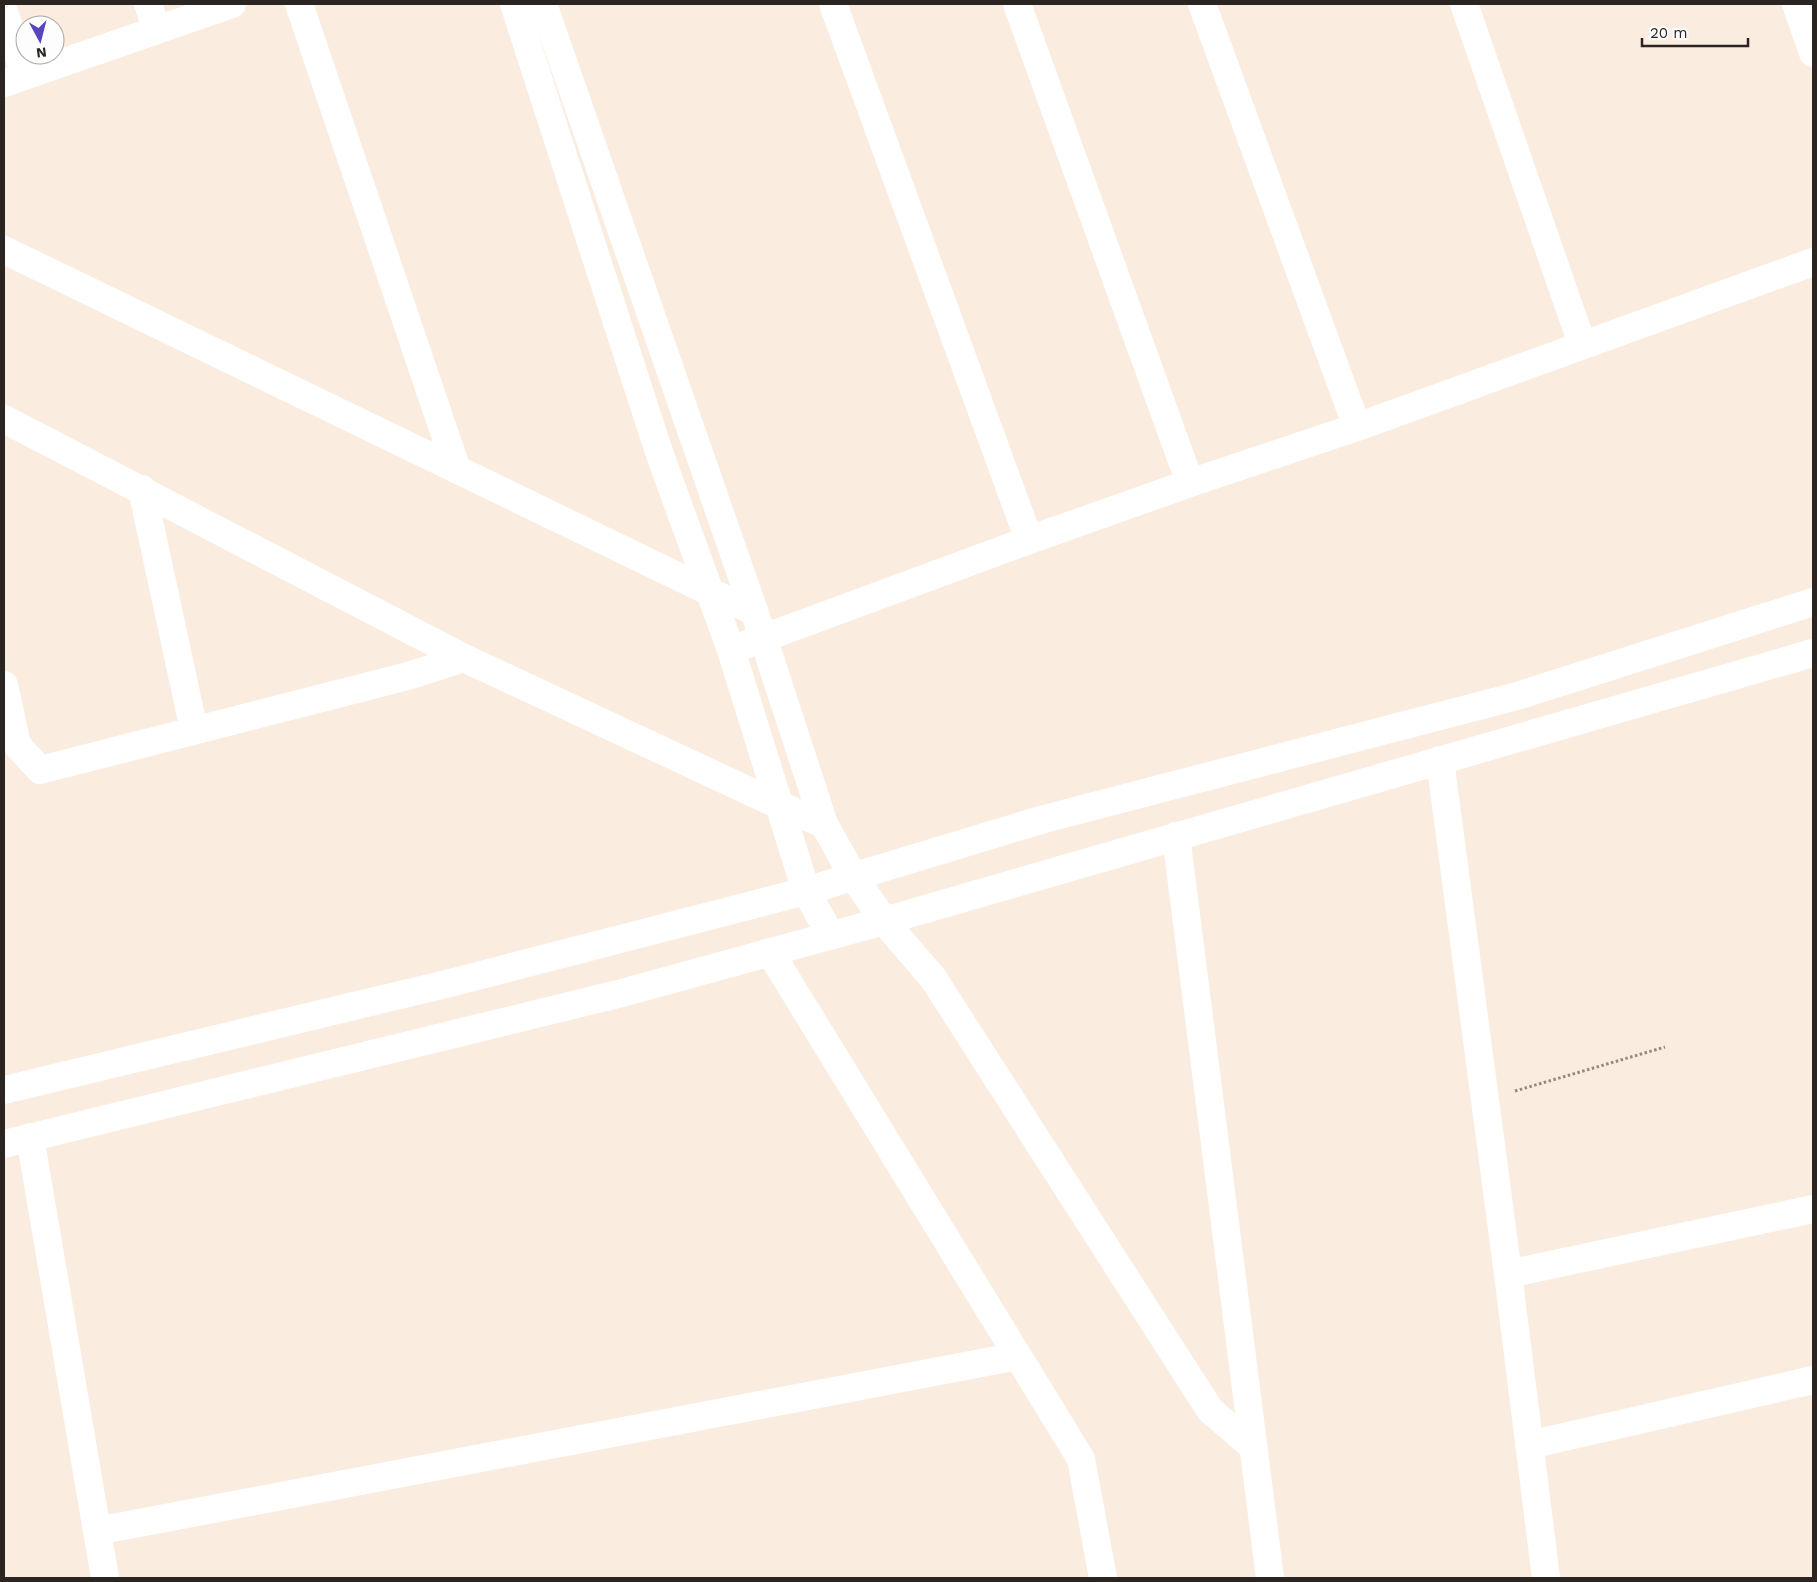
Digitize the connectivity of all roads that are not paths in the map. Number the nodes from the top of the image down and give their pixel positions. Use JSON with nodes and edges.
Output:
{"nodes":[{"id":1,"x":148,"y":4,"type":"edge"},
{"id":2,"x":232,"y":4,"type":"edge"},
{"id":3,"x":299,"y":4,"type":"edge"},
{"id":4,"x":514,"y":4,"type":"edge"},
{"id":5,"x":543,"y":4,"type":"edge"},
{"id":6,"x":833,"y":4,"type":"edge"},
{"id":7,"x":1017,"y":4,"type":"edge"},
{"id":8,"x":1202,"y":4,"type":"edge"},
{"id":9,"x":1464,"y":4,"type":"edge"},
{"id":10,"x":1796,"y":4,"type":"edge"},
{"id":11,"x":4,"y":12,"type":"edge"},
{"id":12,"x":157,"y":30,"type":"junction"},
{"id":13,"x":1812,"y":48,"type":"edge"},
{"id":14,"x":14,"y":80,"type":"edge"},
{"id":15,"x":4,"y":250,"type":"edge"},
{"id":16,"x":1813,"y":262,"type":"edge"},
{"id":17,"x":1582,"y":344,"type":"junction"},
{"id":18,"x":4,"y":419,"type":"edge"},
{"id":19,"x":1357,"y":427,"type":"junction"},
{"id":20,"x":458,"y":470,"type":"junction"},
{"id":21,"x":1190,"y":483,"type":"junction"},
{"id":22,"x":142,"y":490,"type":"junction"},
{"id":23,"x":1029,"y":540,"type":"junction"},
{"id":24,"x":710,"y":592,"type":"junction"},
{"id":25,"x":1813,"y":602,"type":"edge"},
{"id":26,"x":754,"y":612,"type":"junction"},
{"id":27,"x":763,"y":637,"type":"junction"},
{"id":28,"x":731,"y":650,"type":"junction"},
{"id":29,"x":1813,"y":653,"type":"edge"},
{"id":30,"x":464,"y":658,"type":"junction"},
{"id":31,"x":4,"y":685,"type":"edge"},
{"id":32,"x":194,"y":730,"type":"junction"},
{"id":33,"x":1440,"y":760,"type":"junction"},
{"id":34,"x":781,"y":806,"type":"junction"},
{"id":35,"x":824,"y":824,"type":"junction"},
{"id":36,"x":1176,"y":836,"type":"junction"},
{"id":37,"x":853,"y":876,"type":"junction"},
{"id":38,"x":806,"y":891,"type":"junction"},
{"id":39,"x":884,"y":921,"type":"junction"},
{"id":40,"x":831,"y":936,"type":"junction"},
{"id":41,"x":770,"y":952,"type":"junction"},
{"id":42,"x":4,"y":1090,"type":"edge"},
{"id":43,"x":30,"y":1137,"type":"junction"},
{"id":44,"x":4,"y":1144,"type":"edge"},
{"id":45,"x":1813,"y":1209,"type":"edge"},
{"id":46,"x":1508,"y":1274,"type":"junction"},
{"id":47,"x":1018,"y":1356,"type":"junction"},
{"id":48,"x":1813,"y":1380,"type":"edge"},
{"id":49,"x":1529,"y":1445,"type":"junction"},
{"id":50,"x":1253,"y":1447,"type":"junction"},
{"id":51,"x":97,"y":1531,"type":"junction"},
{"id":52,"x":105,"y":1578,"type":"edge"},
{"id":53,"x":1103,"y":1578,"type":"edge"},
{"id":54,"x":1270,"y":1578,"type":"edge"},
{"id":55,"x":1546,"y":1578,"type":"edge"}],
"edges":[{"from":1,"to":12,"type":"street"},
{"from":2,"to":12,"type":"street"},
{"from":3,"to":20,"type":"street"},
{"from":4,"to":24,"type":"street"},
{"from":5,"to":26,"type":"street"},
{"from":6,"to":23,"type":"street"},
{"from":7,"to":21,"type":"street"},
{"from":8,"to":19,"type":"street"},
{"from":9,"to":17,"type":"street"},
{"from":10,"to":13,"type":"street"},
{"from":11,"to":14,"type":"street"},
{"from":12,"to":14,"type":"street"},
{"from":15,"to":20,"type":"street"},
{"from":16,"to":17,"type":"street"},
{"from":17,"to":19,"type":"street"},
{"from":18,"to":22,"type":"street"},
{"from":19,"to":21,"type":"street"},
{"from":20,"to":24,"type":"street"},
{"from":21,"to":23,"type":"street"},
{"from":22,"to":30,"type":"street"},
{"from":22,"to":32,"type":"street"},
{"from":23,"to":27,"type":"street"},
{"from":24,"to":26,"type":"street"},
{"from":24,"to":28,"type":"street"},
{"from":25,"to":37,"type":"street"},
{"from":26,"to":27,"type":"street"},
{"from":27,"to":28,"type":"street"},
{"from":27,"to":35,"type":"street"},
{"from":28,"to":34,"type":"street"},
{"from":29,"to":33,"type":"street"},
{"from":30,"to":32,"type":"street"},
{"from":30,"to":34,"type":"street"},
{"from":31,"to":32,"type":"street"},
{"from":33,"to":36,"type":"street"},
{"from":33,"to":46,"type":"street"},
{"from":34,"to":35,"type":"street"},
{"from":34,"to":38,"type":"street"},
{"from":35,"to":37,"type":"street"},
{"from":36,"to":39,"type":"street"},
{"from":36,"to":50,"type":"street"},
{"from":37,"to":38,"type":"street"},
{"from":37,"to":39,"type":"street"},
{"from":38,"to":40,"type":"street"},
{"from":38,"to":42,"type":"street"},
{"from":39,"to":40,"type":"street"},
{"from":39,"to":50,"type":"street"},
{"from":40,"to":41,"type":"street"},
{"from":41,"to":43,"type":"street"},
{"from":41,"to":47,"type":"street"},
{"from":43,"to":44,"type":"street"},
{"from":43,"to":51,"type":"street"},
{"from":45,"to":46,"type":"street"},
{"from":46,"to":49,"type":"street"},
{"from":47,"to":51,"type":"street"},
{"from":47,"to":53,"type":"street"},
{"from":48,"to":49,"type":"street"},
{"from":49,"to":55,"type":"street"},
{"from":50,"to":54,"type":"street"},
{"from":51,"to":52,"type":"street"}]}
